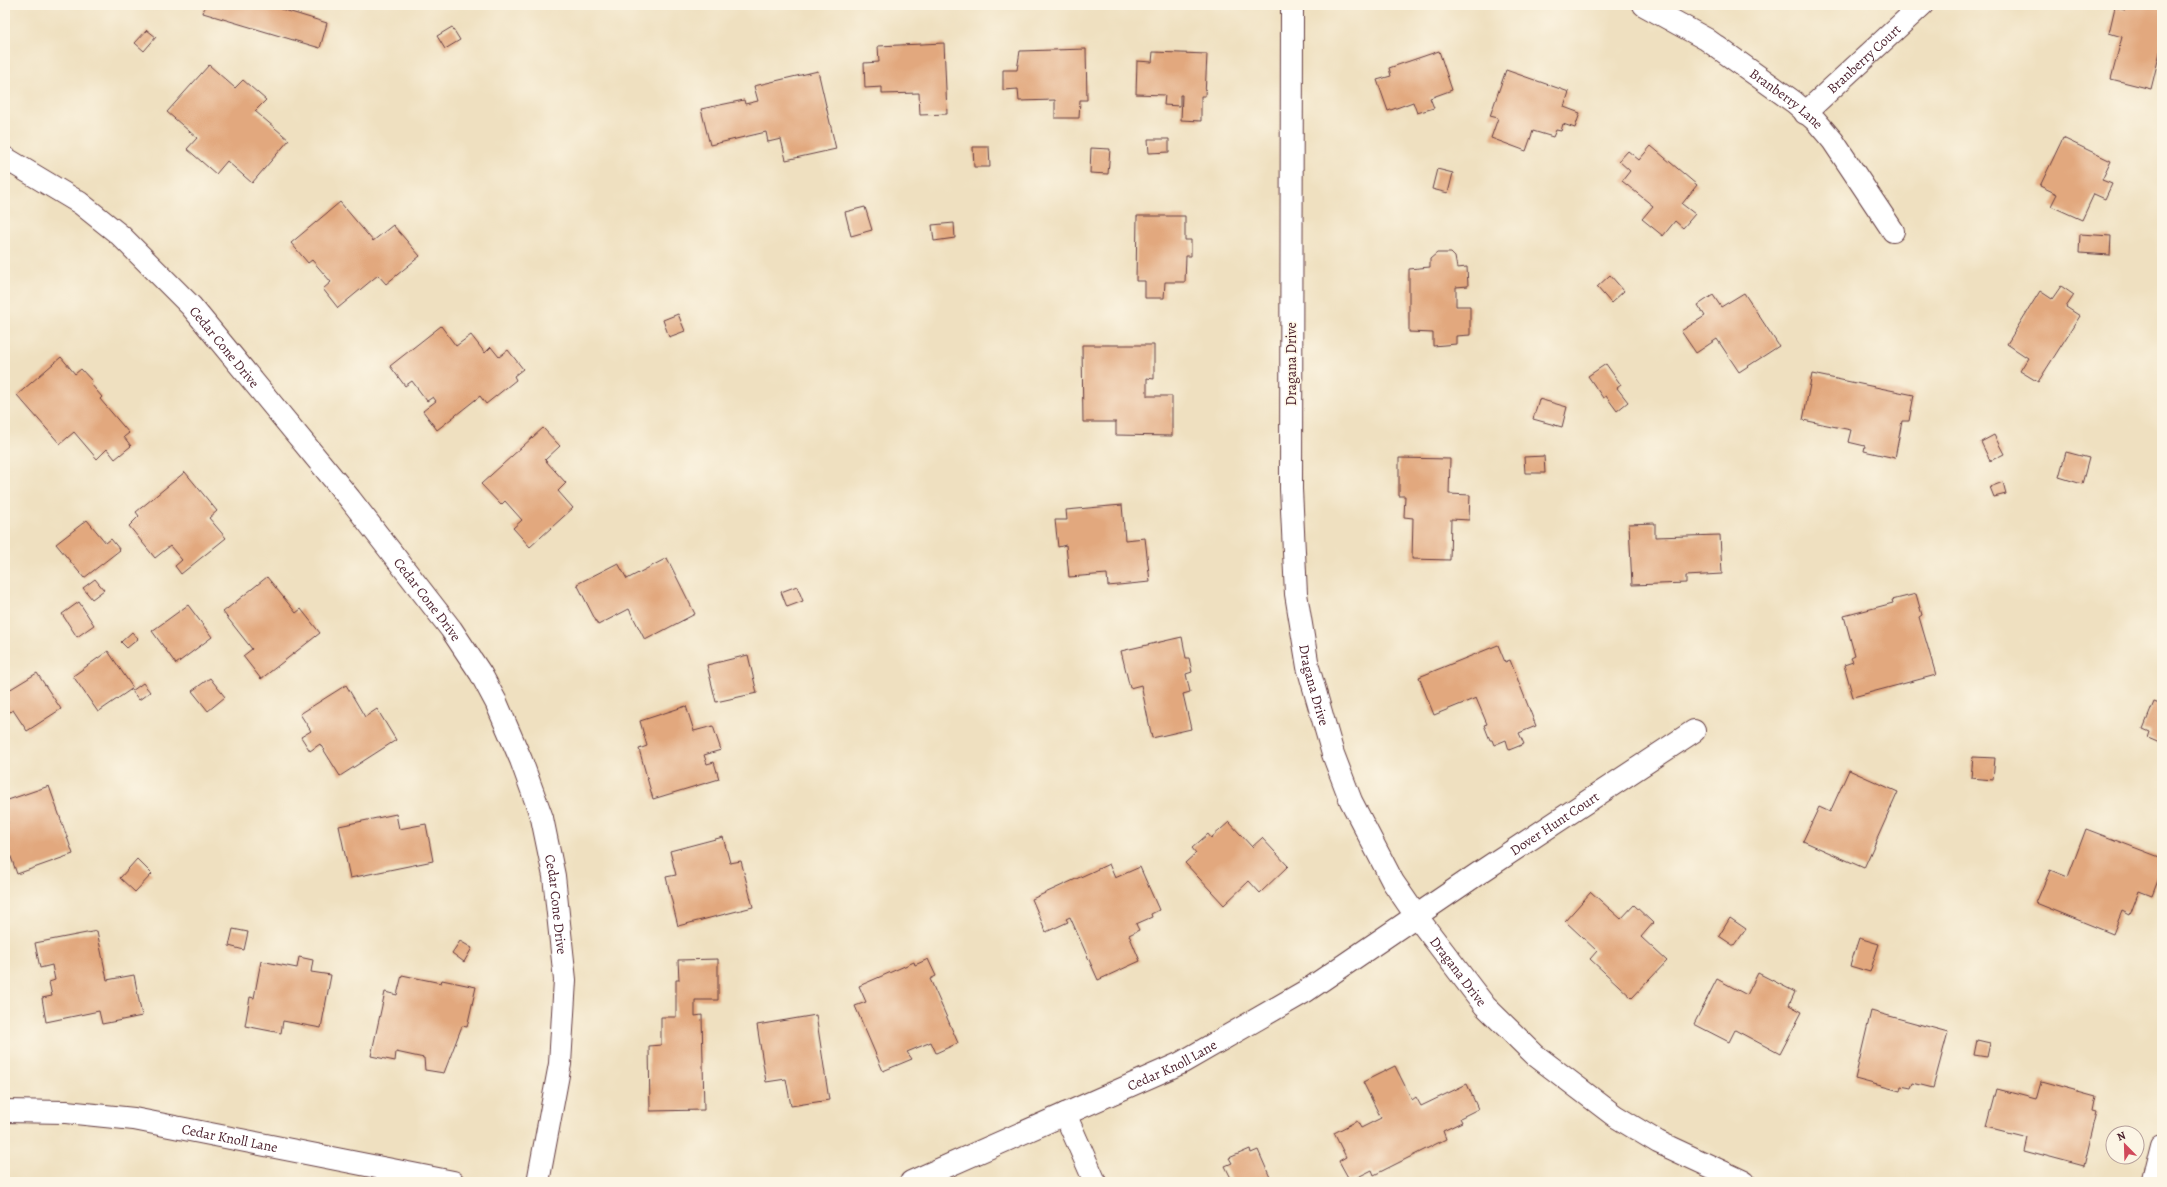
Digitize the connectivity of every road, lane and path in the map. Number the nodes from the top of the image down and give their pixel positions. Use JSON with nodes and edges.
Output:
{"nodes":[{"id":1,"x":1292,"y":5,"type":"edge"},
{"id":2,"x":1644,"y":5,"type":"edge"},
{"id":3,"x":1922,"y":5,"type":"edge"},
{"id":4,"x":1805,"y":112,"type":"junction"},
{"id":5,"x":5,"y":158,"type":"edge"},
{"id":6,"x":1893,"y":231,"type":"dead end"},
{"id":7,"x":1694,"y":731,"type":"dead end"},
{"id":8,"x":1417,"y":917,"type":"junction"},
{"id":9,"x":5,"y":1111,"type":"edge"},
{"id":10,"x":1065,"y":1114,"type":"junction"},
{"id":11,"x":2162,"y":1146,"type":"edge"},
{"id":12,"x":453,"y":1182,"type":"edge"},
{"id":13,"x":538,"y":1182,"type":"edge"},
{"id":14,"x":911,"y":1182,"type":"edge"},
{"id":15,"x":1095,"y":1182,"type":"edge"},
{"id":16,"x":1744,"y":1182,"type":"edge"},
{"id":17,"x":2153,"y":1182,"type":"edge"}],
"edges":[{"from":1,"to":8,"type":"street","name":"Dragana Drive"},
{"from":2,"to":4,"type":"street","name":"Branberry Lane"},
{"from":3,"to":4,"type":"street","name":"Branberry Court"},
{"from":4,"to":6,"type":"street","name":"Branberry Lane"},
{"from":5,"to":13,"type":"street","name":"Cedar Cone Drive"},
{"from":7,"to":8,"type":"street","name":"Dover Hunt Court"},
{"from":8,"to":10,"type":"street","name":"Cedar Knoll Lane"},
{"from":8,"to":16,"type":"street","name":"Dragana Drive"},
{"from":9,"to":12,"type":"street","name":"Cedar Knoll Lane"},
{"from":10,"to":14,"type":"street","name":"Cedar Knoll Lane"},
{"from":10,"to":15,"type":"street"},
{"from":11,"to":17,"type":"street"}]}
